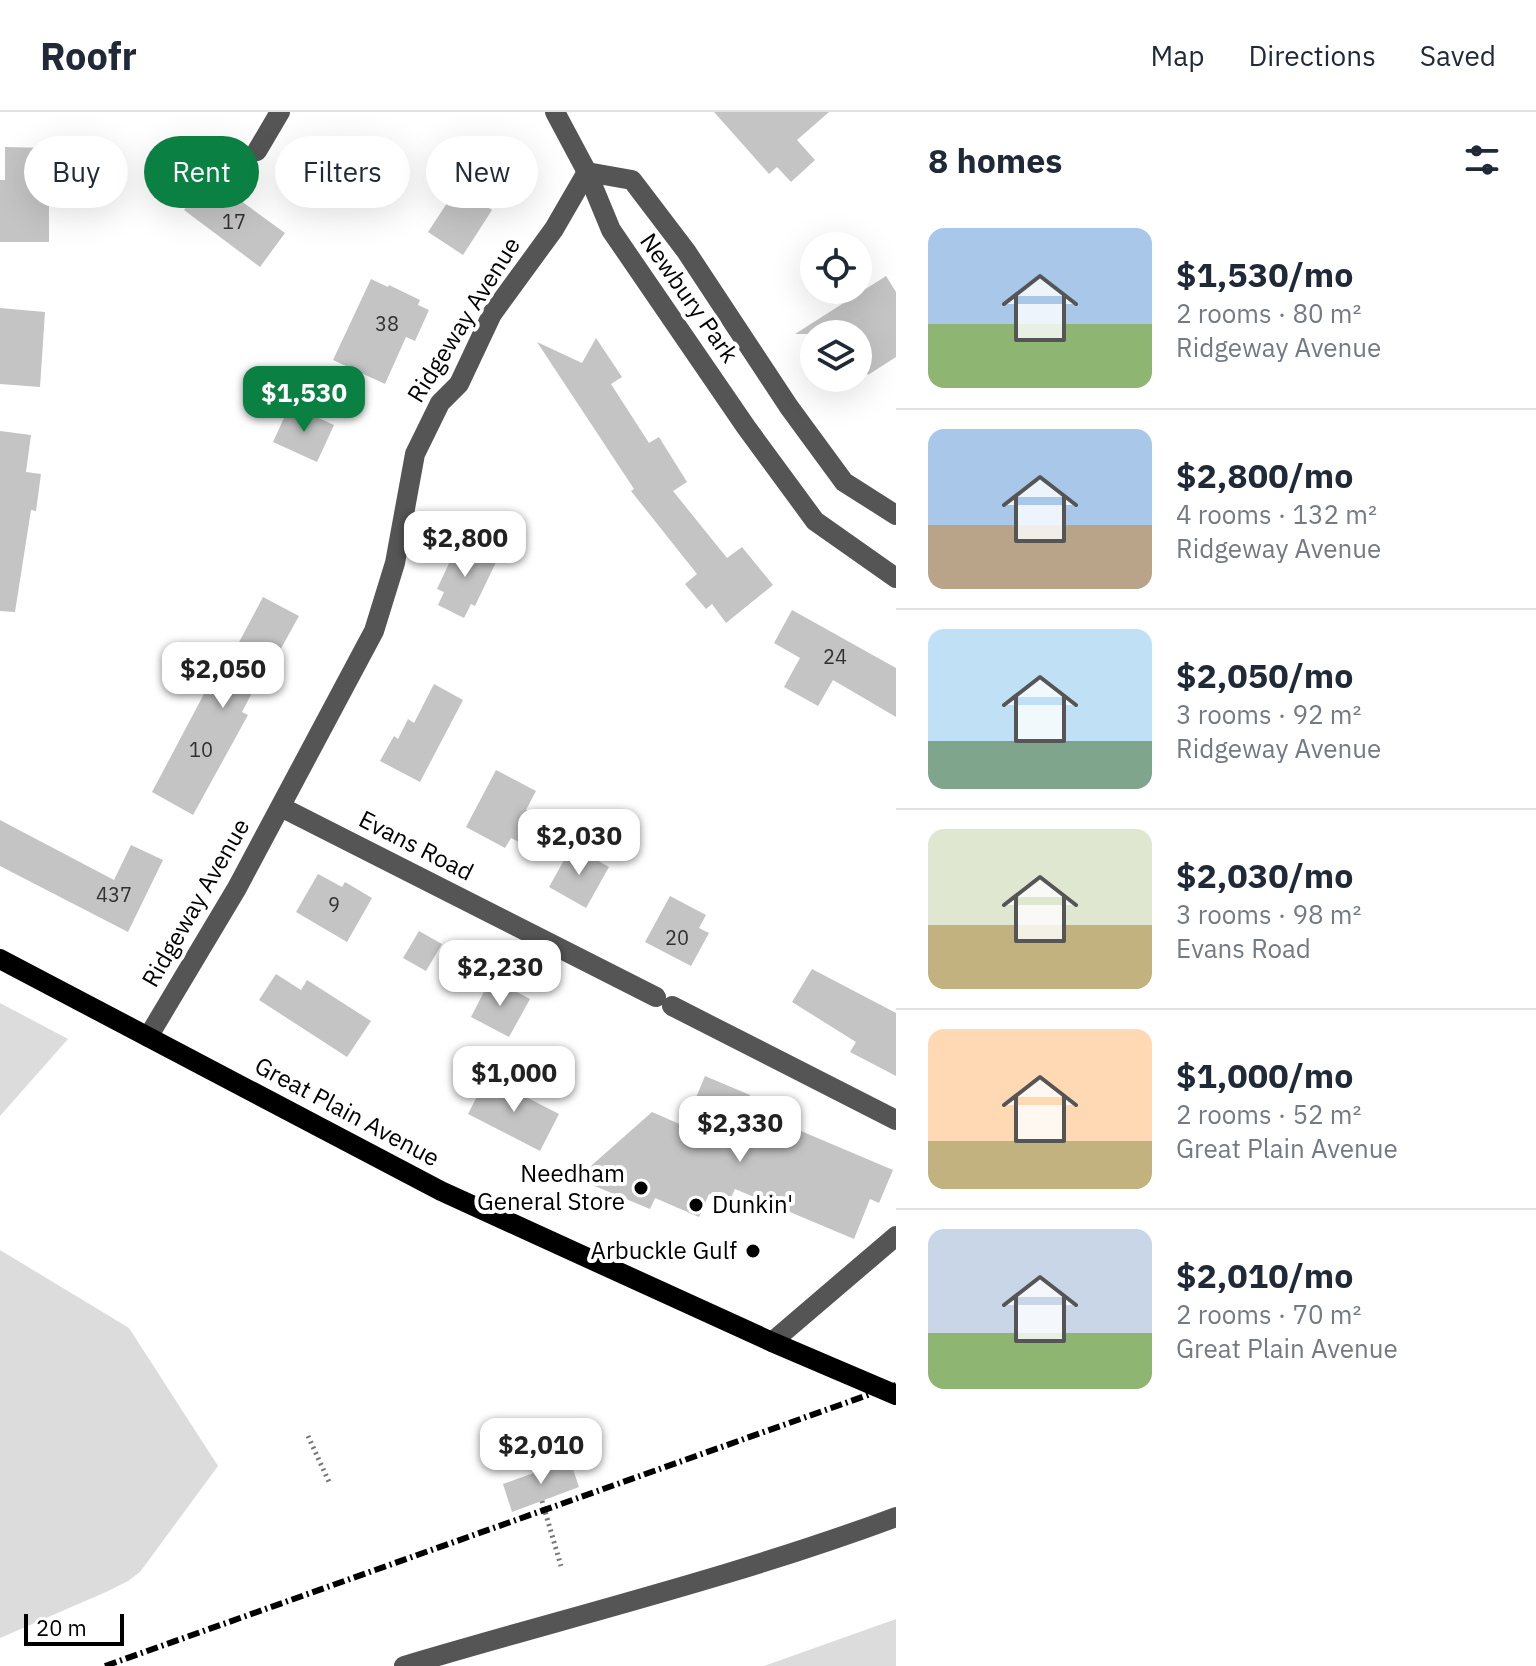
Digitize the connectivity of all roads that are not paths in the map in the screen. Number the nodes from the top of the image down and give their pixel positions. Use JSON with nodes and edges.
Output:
{"nodes":[{"id":1,"x":280,"y":112,"type":"edge"},
{"id":2,"x":555,"y":112,"type":"edge"},
{"id":3,"x":259,"y":148,"type":"edge"},
{"id":4,"x":587,"y":172,"type":"junction"},
{"id":5,"x":896,"y":515,"type":"edge"},
{"id":6,"x":896,"y":578,"type":"edge"},
{"id":7,"x":281,"y":807,"type":"junction"},
{"id":8,"x":0,"y":959,"type":"edge"},
{"id":9,"x":148,"y":1037,"type":"junction"},
{"id":10,"x":896,"y":1120,"type":"edge"},
{"id":11,"x":896,"y":1236,"type":"edge"},
{"id":12,"x":772,"y":1342,"type":"junction"},
{"id":13,"x":896,"y":1395,"type":"edge"},
{"id":14,"x":896,"y":1517,"type":"edge"},
{"id":15,"x":404,"y":1666,"type":"edge"}],
"edges":[{"from":1,"to":3,"type":"street"},
{"from":2,"to":4,"type":"street"},
{"from":4,"to":5,"type":"street","name":"Newbury Park"},
{"from":4,"to":6,"type":"street","name":"Newbury Park"},
{"from":4,"to":7,"type":"street","name":"Ridgeway Avenue"},
{"from":7,"to":9,"type":"street","name":"Ridgeway Avenue"},
{"from":7,"to":10,"type":"street","name":"Evans Road"},
{"from":8,"to":9,"type":"main road","name":"Great Plain Avenue"},
{"from":9,"to":12,"type":"main road","name":"Great Plain Avenue"},
{"from":11,"to":12,"type":"street"},
{"from":12,"to":13,"type":"main road","name":"Great Plain Avenue"},
{"from":14,"to":15,"type":"street"}]}
